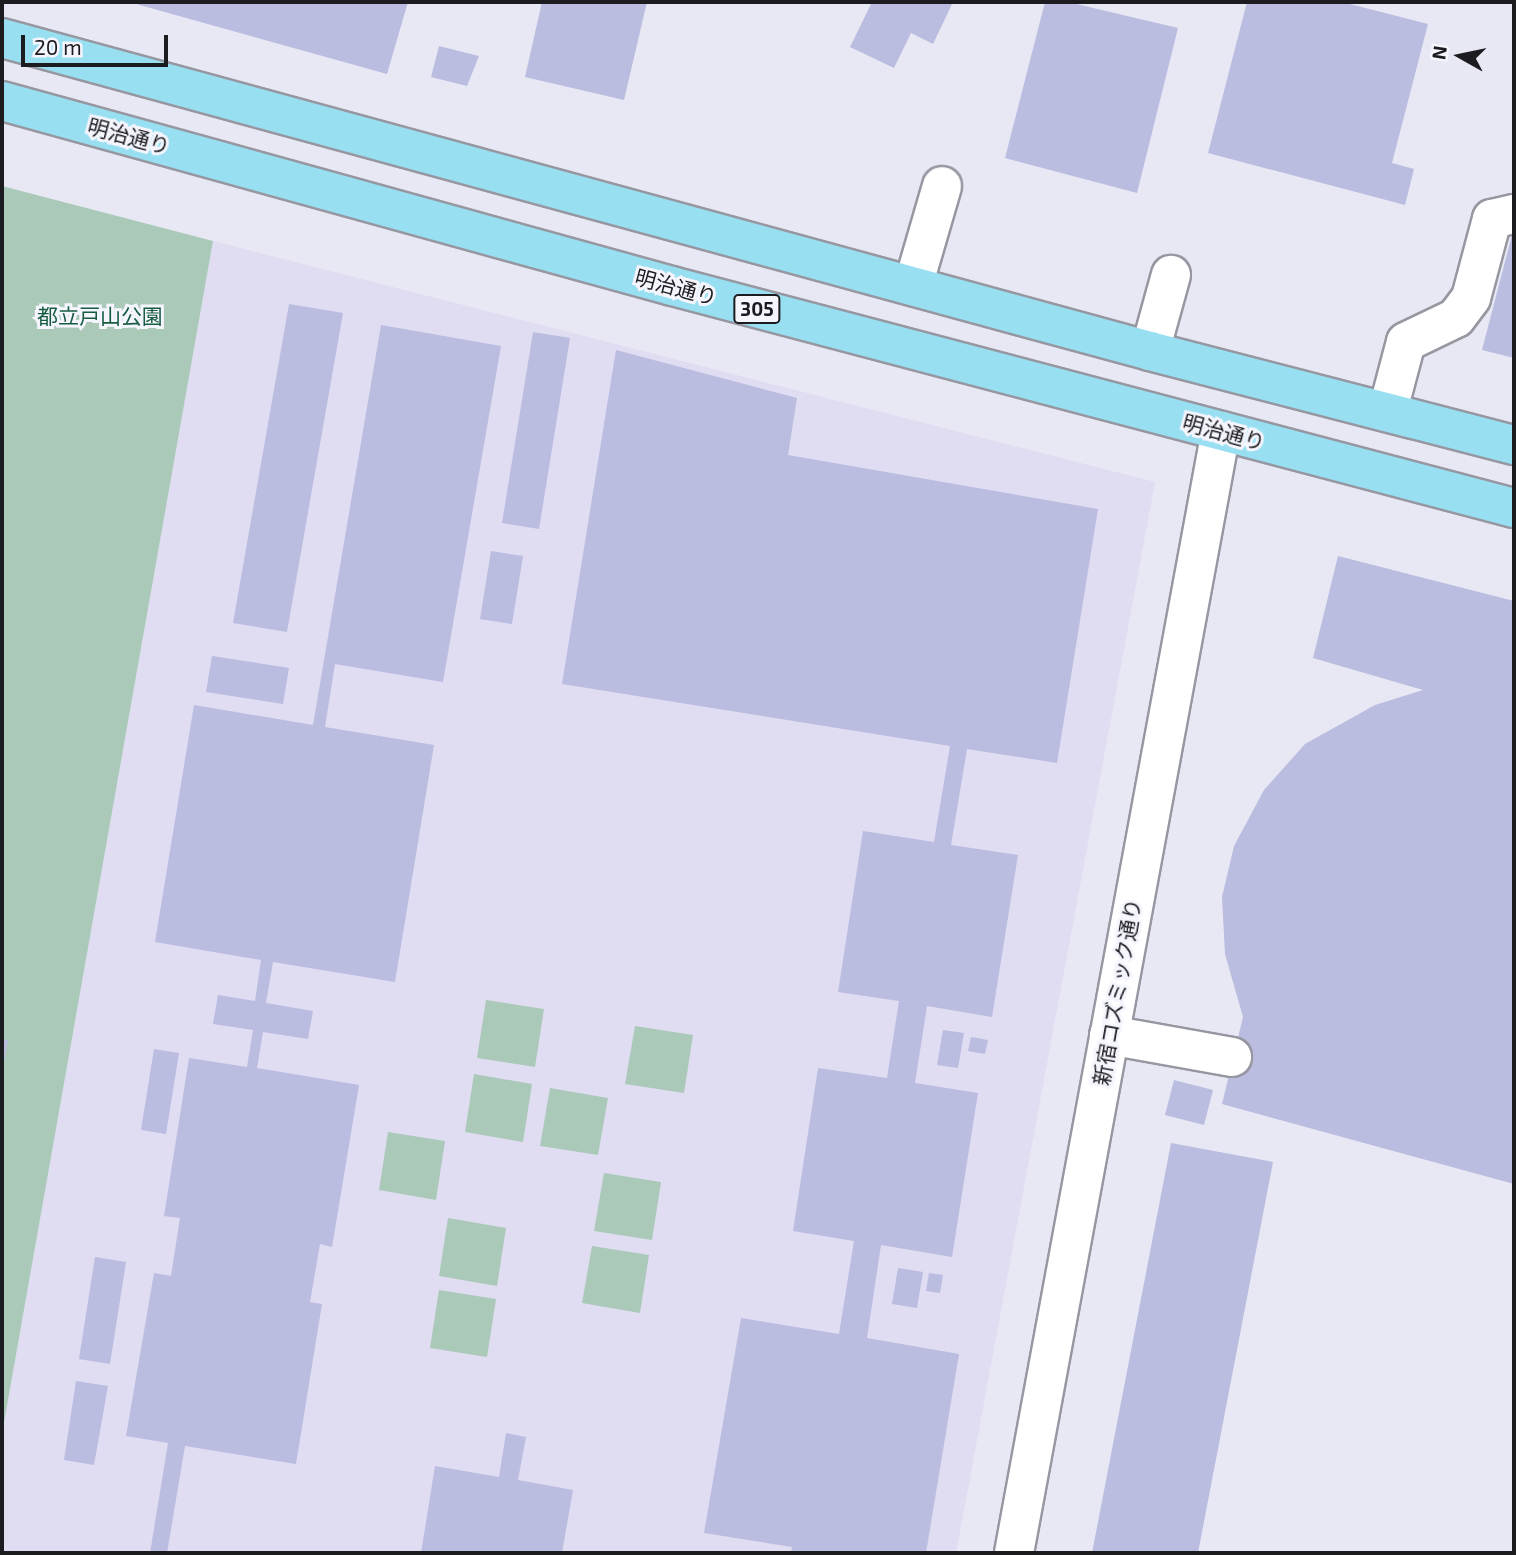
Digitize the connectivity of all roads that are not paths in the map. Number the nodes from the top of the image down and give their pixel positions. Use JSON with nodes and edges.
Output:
{"nodes":[{"id":1,"x":2,"y":38,"type":"edge"},
{"id":2,"x":2,"y":101,"type":"edge"},
{"id":3,"x":942,"y":186,"type":"dead end"},
{"id":4,"x":1514,"y":214,"type":"edge"},
{"id":5,"x":1171,"y":275,"type":"dead end"},
{"id":6,"x":913,"y":286,"type":"junction"},
{"id":7,"x":1150,"y":351,"type":"junction"},
{"id":8,"x":1388,"y":410,"type":"junction"},
{"id":9,"x":1221,"y":430,"type":"junction"},
{"id":10,"x":1514,"y":444,"type":"edge"},
{"id":11,"x":1514,"y":508,"type":"edge"},
{"id":12,"x":1109,"y":1035,"type":"junction"},
{"id":13,"x":1232,"y":1058,"type":"dead end"},
{"id":14,"x":1014,"y":1553,"type":"edge"}],
"edges":[{"from":1,"to":6,"type":"main road"},
{"from":2,"to":9,"type":"main road","name":"明治通り","number":"305"},
{"from":3,"to":6,"type":"street"},
{"from":4,"to":8,"type":"street"},
{"from":5,"to":7,"type":"street"},
{"from":6,"to":7,"type":"main road"},
{"from":7,"to":8,"type":"main road"},
{"from":8,"to":10,"type":"main road"},
{"from":9,"to":11,"type":"main road","name":"明治通り","number":"305"},
{"from":9,"to":12,"type":"street","name":"新宿コズミック通り"},
{"from":12,"to":13,"type":"street"},
{"from":12,"to":14,"type":"street","name":"新宿コズミック通り"}]}
